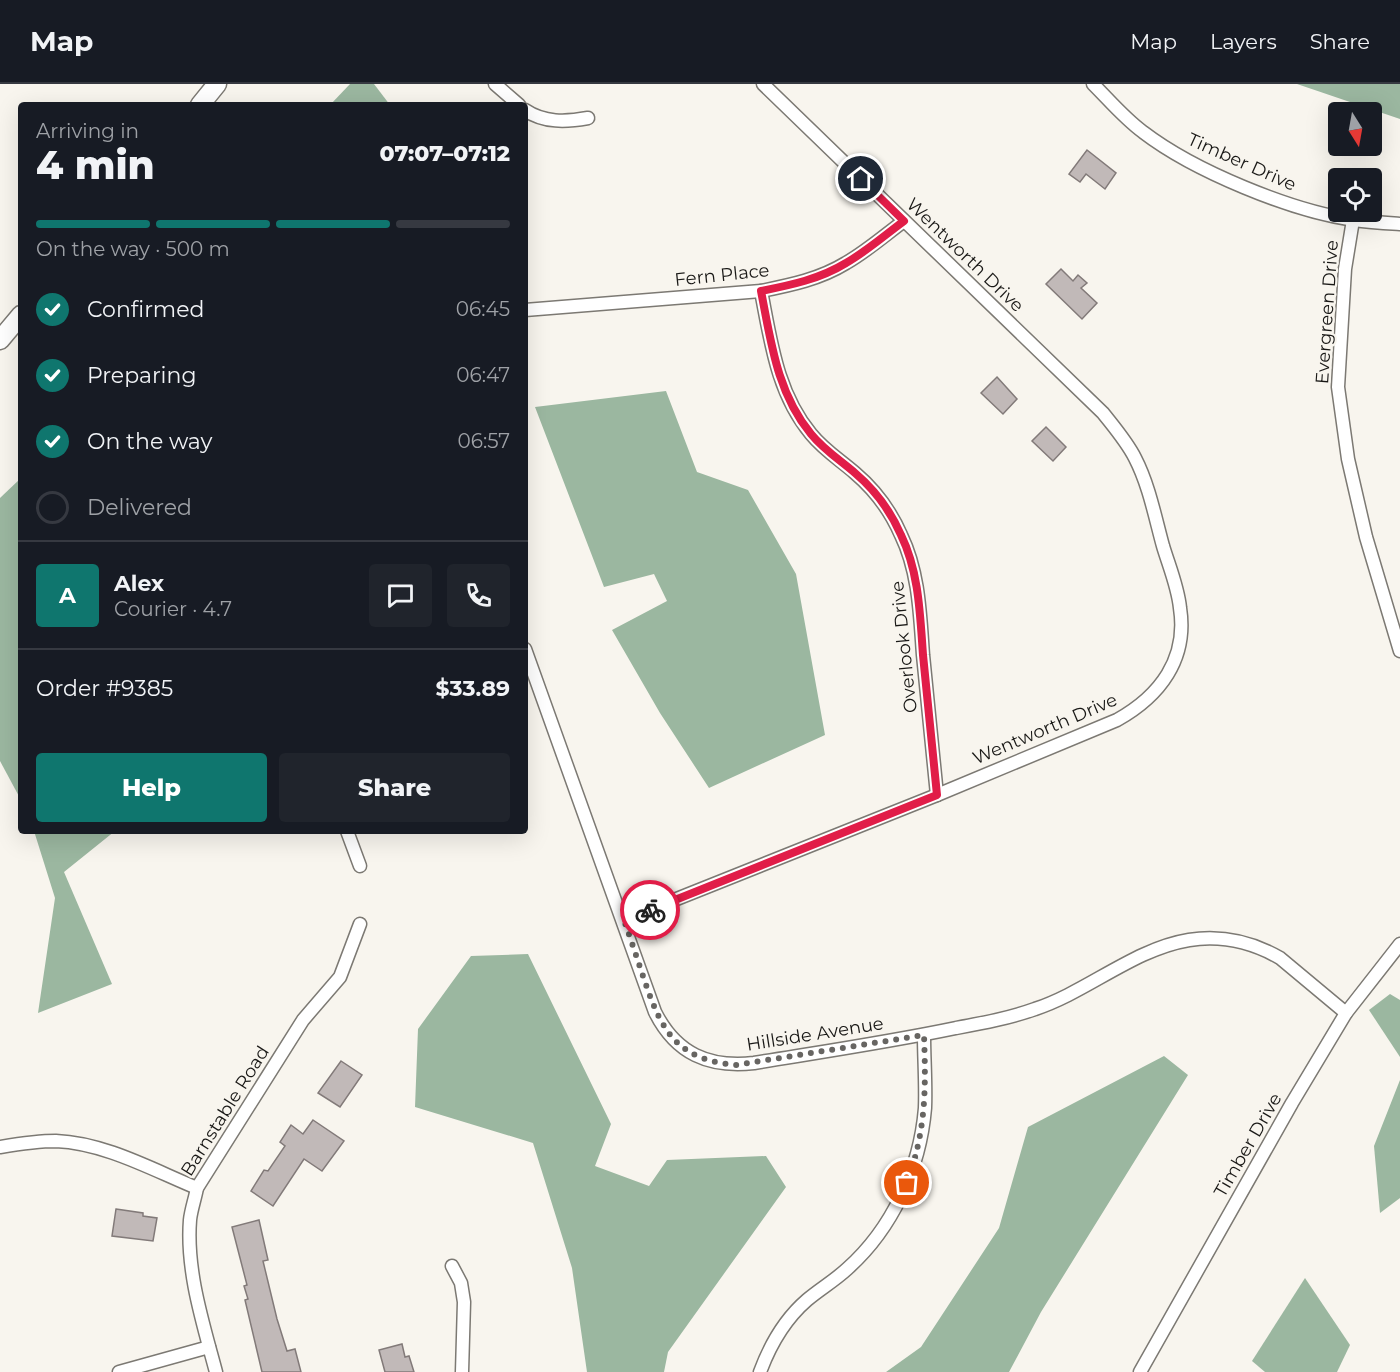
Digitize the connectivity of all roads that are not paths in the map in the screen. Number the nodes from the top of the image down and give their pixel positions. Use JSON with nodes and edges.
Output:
{"nodes":[{"id":1,"x":217,"y":84,"type":"edge"},
{"id":2,"x":495,"y":84,"type":"edge"},
{"id":3,"x":762,"y":84,"type":"edge"},
{"id":4,"x":1093,"y":84,"type":"edge"},
{"id":5,"x":202,"y":102,"type":"edge"},
{"id":6,"x":516,"y":102,"type":"edge"},
{"id":7,"x":528,"y":111,"type":"edge"},
{"id":8,"x":588,"y":118,"type":"dead end"},
{"id":9,"x":1328,"y":214,"type":"edge"},
{"id":10,"x":904,"y":221,"type":"junction"},
{"id":11,"x":1353,"y":222,"type":"edge"},
{"id":12,"x":1376,"y":222,"type":"edge"},
{"id":13,"x":1400,"y":224,"type":"edge"},
{"id":14,"x":761,"y":291,"type":"junction"},
{"id":15,"x":528,"y":310,"type":"edge"},
{"id":16,"x":18,"y":319,"type":"edge"},
{"id":17,"x":0,"y":340,"type":"edge"},
{"id":18,"x":1400,"y":651,"type":"edge"},
{"id":19,"x":528,"y":657,"type":"edge"},
{"id":20,"x":937,"y":795,"type":"junction"},
{"id":21,"x":348,"y":834,"type":"edge"},
{"id":22,"x":360,"y":866,"type":"dead end"},
{"id":23,"x":624,"y":920,"type":"junction"},
{"id":24,"x":360,"y":924,"type":"dead end"},
{"id":25,"x":1400,"y":944,"type":"edge"},
{"id":26,"x":1346,"y":1013,"type":"junction"},
{"id":27,"x":924,"y":1035,"type":"junction"},
{"id":28,"x":0,"y":1147,"type":"edge"},
{"id":29,"x":197,"y":1188,"type":"junction"},
{"id":30,"x":452,"y":1266,"type":"dead end"},
{"id":31,"x":209,"y":1347,"type":"junction"},
{"id":32,"x":119,"y":1372,"type":"edge"},
{"id":33,"x":216,"y":1372,"type":"edge"},
{"id":34,"x":462,"y":1372,"type":"edge"},
{"id":35,"x":760,"y":1372,"type":"edge"},
{"id":36,"x":1140,"y":1372,"type":"edge"}],
"edges":[{"from":1,"to":5,"type":"main road"},
{"from":2,"to":6,"type":"street"},
{"from":3,"to":10,"type":"street","name":"Wentworth Drive"},
{"from":4,"to":9,"type":"street","name":"Timber Drive"},
{"from":7,"to":8,"type":"street"},
{"from":10,"to":14,"type":"street","name":"Fern Place"},
{"from":10,"to":20,"type":"street","name":"Wentworth Drive"},
{"from":11,"to":18,"type":"street","name":"Evergreen Drive"},
{"from":12,"to":13,"type":"street","name":"Timber Drive"},
{"from":14,"to":15,"type":"street","name":"Fern Place"},
{"from":14,"to":20,"type":"street","name":"Overlook Drive"},
{"from":16,"to":17,"type":"main road"},
{"from":19,"to":23,"type":"street","name":"Hillside Avenue"},
{"from":20,"to":23,"type":"street","name":"Wentworth Drive"},
{"from":21,"to":22,"type":"street"},
{"from":23,"to":27,"type":"street","name":"Hillside Avenue"},
{"from":24,"to":29,"type":"street","name":"Barnstable Road"},
{"from":25,"to":26,"type":"street","name":"Timber Drive"},
{"from":26,"to":27,"type":"street","name":"Hillside Avenue"},
{"from":26,"to":36,"type":"street","name":"Timber Drive"},
{"from":27,"to":35,"type":"street"},
{"from":28,"to":29,"type":"street"},
{"from":29,"to":31,"type":"street","name":"Barnstable Road"},
{"from":30,"to":34,"type":"street"},
{"from":31,"to":32,"type":"street"},
{"from":31,"to":33,"type":"street","name":"Barnstable Road"}]}
